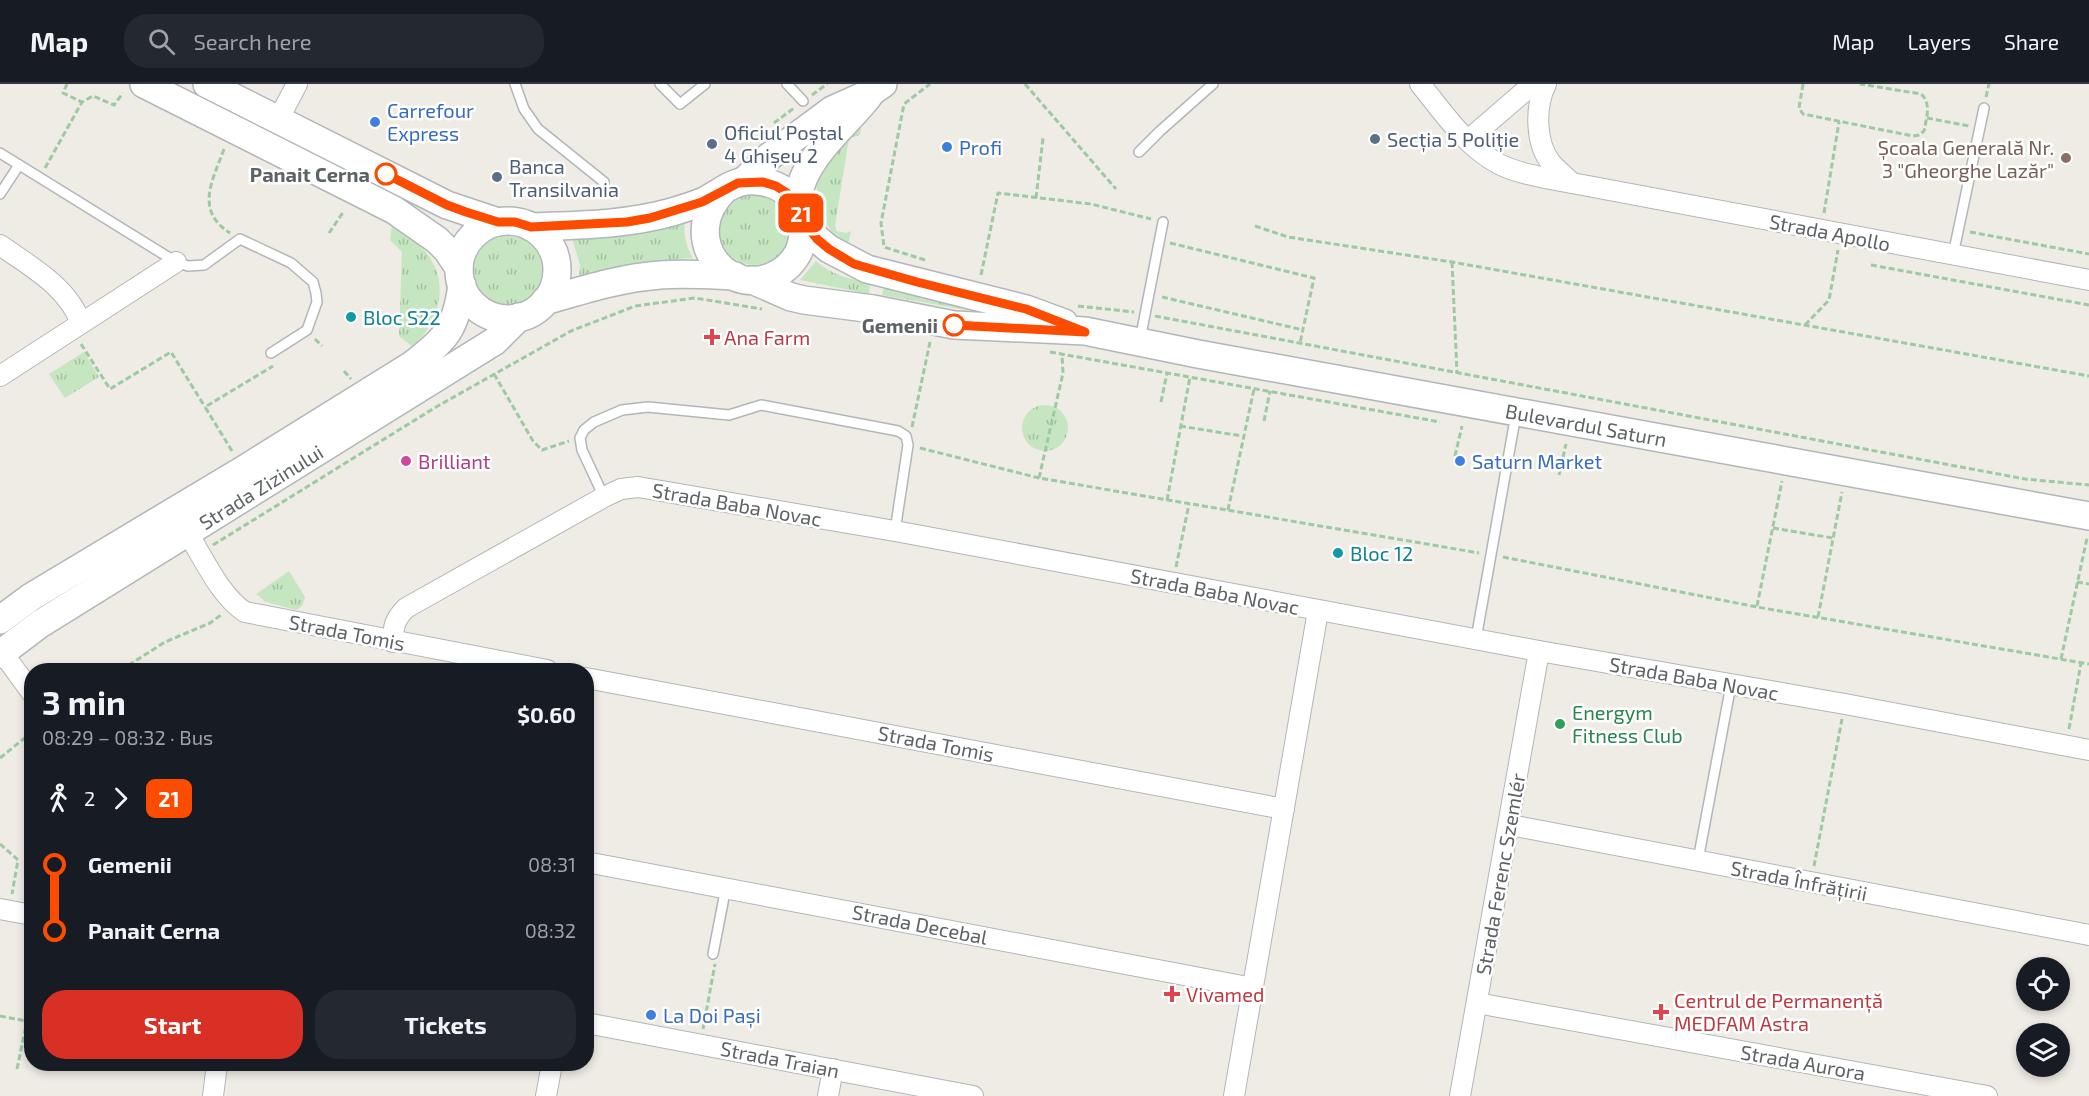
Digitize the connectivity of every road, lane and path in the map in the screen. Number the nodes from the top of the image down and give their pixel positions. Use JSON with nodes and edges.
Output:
{"nodes":[{"id":1,"x":67,"y":84,"type":"edge"},
{"id":2,"x":207,"y":84,"type":"edge"},
{"id":3,"x":297,"y":84,"type":"edge"},
{"id":4,"x":515,"y":84,"type":"edge"},
{"id":5,"x":660,"y":84,"type":"edge"},
{"id":6,"x":705,"y":84,"type":"edge"},
{"id":7,"x":787,"y":84,"type":"edge"},
{"id":8,"x":930,"y":84,"type":"edge"},
{"id":9,"x":1025,"y":84,"type":"edge"},
{"id":10,"x":1213,"y":84,"type":"edge"},
{"id":11,"x":1420,"y":84,"type":"edge"},
{"id":12,"x":1533,"y":84,"type":"edge"},
{"id":13,"x":1546,"y":84,"type":"edge"},
{"id":14,"x":1803,"y":84,"type":"edge"},
{"id":15,"x":1860,"y":84,"type":"edge"},
{"id":16,"x":134,"y":88,"type":"edge"},
{"id":17,"x":877,"y":89,"type":"edge"},
{"id":18,"x":82,"y":102,"type":"junction"},
{"id":19,"x":803,"y":102,"type":"dead end"},
{"id":20,"x":1984,"y":108,"type":"dead end"},
{"id":21,"x":1927,"y":118,"type":"junction"},
{"id":22,"x":278,"y":120,"type":"junction"},
{"id":23,"x":1839,"y":122,"type":"junction"},
{"id":24,"x":1980,"y":129,"type":"junction"},
{"id":25,"x":1043,"y":138,"type":"dead end"},
{"id":26,"x":1468,"y":140,"type":"junction"},
{"id":27,"x":224,"y":147,"type":"dead end"},
{"id":28,"x":1139,"y":152,"type":"dead end"},
{"id":29,"x":0,"y":153,"type":"edge"},
{"id":30,"x":19,"y":165,"type":"junction"},
{"id":31,"x":39,"y":178,"type":"junction"},
{"id":32,"x":604,"y":182,"type":"dead end"},
{"id":33,"x":1572,"y":183,"type":"junction"},
{"id":34,"x":734,"y":186,"type":"junction"},
{"id":35,"x":1116,"y":189,"type":"dead end"},
{"id":36,"x":0,"y":194,"type":"edge"},
{"id":37,"x":1036,"y":198,"type":"junction"},
{"id":38,"x":344,"y":211,"type":"dead end"},
{"id":39,"x":799,"y":212,"type":"junction"},
{"id":40,"x":498,"y":222,"type":"junction"},
{"id":41,"x":1163,"y":222,"type":"joint"},
{"id":42,"x":1255,"y":226,"type":"dead end"},
{"id":43,"x":531,"y":227,"type":"junction"},
{"id":44,"x":1821,"y":230,"type":"junction"},
{"id":45,"x":1958,"y":230,"type":"junction"},
{"id":46,"x":1841,"y":233,"type":"junction"},
{"id":47,"x":329,"y":234,"type":"dead end"},
{"id":48,"x":240,"y":239,"type":"junction"},
{"id":49,"x":1159,"y":241,"type":"junction"},
{"id":50,"x":0,"y":245,"type":"edge"},
{"id":51,"x":2089,"y":254,"type":"edge"},
{"id":52,"x":1953,"y":255,"type":"junction"},
{"id":53,"x":176,"y":262,"type":"junction"},
{"id":54,"x":1452,"y":262,"type":"junction"},
{"id":55,"x":935,"y":263,"type":"dead end"},
{"id":56,"x":1872,"y":265,"type":"dead end"},
{"id":57,"x":972,"y":274,"type":"dead end"},
{"id":58,"x":460,"y":277,"type":"junction"},
{"id":59,"x":743,"y":278,"type":"junction"},
{"id":60,"x":2089,"y":280,"type":"edge"},
{"id":61,"x":1148,"y":293,"type":"junction"},
{"id":62,"x":545,"y":301,"type":"junction"},
{"id":63,"x":2089,"y":305,"type":"edge"},
{"id":64,"x":1075,"y":306,"type":"dead end"},
{"id":65,"x":765,"y":309,"type":"dead end"},
{"id":66,"x":1144,"y":314,"type":"junction"},
{"id":67,"x":519,"y":317,"type":"junction"},
{"id":68,"x":1805,"y":325,"type":"junction"},
{"id":69,"x":79,"y":330,"type":"junction"},
{"id":70,"x":1303,"y":330,"type":"junction"},
{"id":71,"x":1085,"y":332,"type":"junction"},
{"id":72,"x":931,"y":335,"type":"dead end"},
{"id":73,"x":1140,"y":343,"type":"junction"},
{"id":74,"x":1300,"y":343,"type":"junction"},
{"id":75,"x":1040,"y":351,"type":"dead end"},
{"id":76,"x":271,"y":353,"type":"dead end"},
{"id":77,"x":1062,"y":354,"type":"junction"},
{"id":78,"x":276,"y":364,"type":"dead end"},
{"id":79,"x":1167,"y":373,"type":"junction"},
{"id":80,"x":1457,"y":373,"type":"junction"},
{"id":81,"x":494,"y":374,"type":"junction"},
{"id":82,"x":0,"y":376,"type":"edge"},
{"id":83,"x":2089,"y":376,"type":"edge"},
{"id":84,"x":1190,"y":377,"type":"junction"},
{"id":85,"x":1254,"y":388,"type":"junction"},
{"id":86,"x":1270,"y":391,"type":"junction"},
{"id":87,"x":1161,"y":402,"type":"dead end"},
{"id":88,"x":205,"y":407,"type":"junction"},
{"id":89,"x":1517,"y":411,"type":"junction"},
{"id":90,"x":1264,"y":421,"type":"dead end"},
{"id":91,"x":1451,"y":424,"type":"dead end"},
{"id":92,"x":1180,"y":426,"type":"junction"},
{"id":93,"x":1472,"y":427,"type":"dead end"},
{"id":94,"x":1242,"y":436,"type":"junction"},
{"id":95,"x":580,"y":438,"type":"junction"},
{"id":96,"x":1566,"y":444,"type":"dead end"},
{"id":97,"x":908,"y":445,"type":"junction"},
{"id":98,"x":1455,"y":456,"type":"dead end"},
{"id":99,"x":243,"y":470,"type":"junction"},
{"id":100,"x":1559,"y":476,"type":"dead end"},
{"id":101,"x":1039,"y":478,"type":"junction"},
{"id":102,"x":1792,"y":483,"type":"dead end"},
{"id":103,"x":2089,"y":485,"type":"edge"},
{"id":104,"x":1832,"y":490,"type":"dead end"},
{"id":105,"x":604,"y":497,"type":"junction"},
{"id":106,"x":1167,"y":500,"type":"junction"},
{"id":107,"x":1189,"y":504,"type":"junction"},
{"id":108,"x":1228,"y":510,"type":"junction"},
{"id":109,"x":1773,"y":528,"type":"junction"},
{"id":110,"x":2088,"y":530,"type":"edge"},
{"id":111,"x":895,"y":531,"type":"junction"},
{"id":112,"x":1833,"y":538,"type":"junction"},
{"id":113,"x":194,"y":542,"type":"junction"},
{"id":114,"x":1491,"y":555,"type":"junction"},
{"id":115,"x":2078,"y":582,"type":"junction"},
{"id":116,"x":1173,"y":583,"type":"junction"},
{"id":117,"x":2089,"y":584,"type":"edge"},
{"id":118,"x":1757,"y":607,"type":"junction"},
{"id":119,"x":1318,"y":611,"type":"junction"},
{"id":120,"x":223,"y":614,"type":"dead end"},
{"id":121,"x":1818,"y":617,"type":"junction"},
{"id":122,"x":0,"y":620,"type":"edge"},
{"id":123,"x":1476,"y":639,"type":"junction"},
{"id":124,"x":393,"y":642,"type":"junction"},
{"id":125,"x":1539,"y":651,"type":"junction"},
{"id":126,"x":1,"y":653,"type":"edge"},
{"id":127,"x":2061,"y":659,"type":"junction"},
{"id":128,"x":132,"y":663,"type":"edge"},
{"id":129,"x":508,"y":663,"type":"edge"},
{"id":130,"x":2081,"y":663,"type":"junction"},
{"id":131,"x":2089,"y":664,"type":"edge"},
{"id":132,"x":594,"y":680,"type":"edge"},
{"id":133,"x":24,"y":683,"type":"edge"},
{"id":134,"x":1731,"y":685,"type":"junction"},
{"id":135,"x":1845,"y":704,"type":"junction"},
{"id":136,"x":24,"y":738,"type":"edge"},
{"id":137,"x":2066,"y":746,"type":"junction"},
{"id":138,"x":2089,"y":750,"type":"edge"},
{"id":139,"x":0,"y":758,"type":"edge"},
{"id":140,"x":1284,"y":809,"type":"junction"},
{"id":141,"x":1509,"y":825,"type":"junction"},
{"id":142,"x":0,"y":844,"type":"edge"},
{"id":143,"x":1698,"y":860,"type":"junction"},
{"id":144,"x":594,"y":863,"type":"edge"},
{"id":145,"x":1811,"y":882,"type":"junction"},
{"id":146,"x":726,"y":887,"type":"junction"},
{"id":147,"x":4,"y":910,"type":"edge"},
{"id":148,"x":24,"y":914,"type":"edge"},
{"id":149,"x":2089,"y":935,"type":"edge"},
{"id":150,"x":713,"y":954,"type":"joint"},
{"id":151,"x":1253,"y":988,"type":"junction"},
{"id":152,"x":1477,"y":1003,"type":"junction"},
{"id":153,"x":0,"y":1016,"type":"edge"},
{"id":154,"x":24,"y":1021,"type":"edge"},
{"id":155,"x":594,"y":1024,"type":"edge"},
{"id":156,"x":24,"y":1042,"type":"edge"},
{"id":157,"x":700,"y":1044,"type":"junction"},
{"id":158,"x":17,"y":1069,"type":"dead end"},
{"id":159,"x":833,"y":1069,"type":"junction"},
{"id":160,"x":216,"y":1071,"type":"edge"},
{"id":161,"x":551,"y":1071,"type":"edge"},
{"id":162,"x":213,"y":1096,"type":"edge"},
{"id":163,"x":546,"y":1096,"type":"edge"},
{"id":164,"x":828,"y":1096,"type":"edge"},
{"id":165,"x":973,"y":1096,"type":"edge"},
{"id":166,"x":1234,"y":1096,"type":"edge"},
{"id":167,"x":1460,"y":1096,"type":"edge"},
{"id":168,"x":1987,"y":1096,"type":"edge"}],
"edges":[{"from":1,"to":18,"type":"path"},
{"from":2,"to":22,"type":"main road"},
{"from":3,"to":22,"type":"street"},
{"from":4,"to":32,"type":"lane"},
{"from":5,"to":6,"type":"lane"},
{"from":7,"to":19,"type":"lane"},
{"from":8,"to":55,"type":"path"},
{"from":9,"to":35,"type":"path"},
{"from":10,"to":28,"type":"lane"},
{"from":11,"to":26,"type":"street","name":"Strada Apollo"},
{"from":12,"to":26,"type":"street"},
{"from":13,"to":33,"type":"street"},
{"from":14,"to":23,"type":"path"},
{"from":15,"to":21,"type":"path"},
{"from":16,"to":18,"type":"path"},
{"from":16,"to":58,"type":"main road"},
{"from":17,"to":34,"type":"main road"},
{"from":17,"to":39,"type":"main road"},
{"from":18,"to":31,"type":"path"},
{"from":20,"to":24,"type":"lane"},
{"from":21,"to":23,"type":"path"},
{"from":21,"to":24,"type":"path"},
{"from":22,"to":40,"type":"main road"},
{"from":23,"to":44,"type":"path"},
{"from":24,"to":45,"type":"lane"},
{"from":25,"to":37,"type":"path"},
{"from":26,"to":33,"type":"street","name":"Strada Apollo"},
{"from":27,"to":48,"type":"path"},
{"from":29,"to":30,"type":"lane"},
{"from":30,"to":31,"type":"lane"},
{"from":30,"to":36,"type":"lane"},
{"from":31,"to":53,"type":"lane"},
{"from":33,"to":44,"type":"street","name":"Strada Apollo"},
{"from":34,"to":39,"type":"main road"},
{"from":34,"to":43,"type":"main road"},
{"from":34,"to":59,"type":"main road"},
{"from":37,"to":41,"type":"path"},
{"from":37,"to":57,"type":"path"},
{"from":38,"to":47,"type":"path"},
{"from":39,"to":59,"type":"main road"},
{"from":39,"to":71,"type":"main road","name":"Bulevardul Saturn"},
{"from":40,"to":43,"type":"main road"},
{"from":40,"to":58,"type":"main road"},
{"from":41,"to":49,"type":"lane"},
{"from":42,"to":54,"type":"path"},
{"from":43,"to":62,"type":"main road"},
{"from":44,"to":46,"type":"street","name":"Strada Apollo"},
{"from":45,"to":51,"type":"path"},
{"from":45,"to":52,"type":"lane"},
{"from":46,"to":52,"type":"street","name":"Strada Apollo"},
{"from":46,"to":68,"type":"path"},
{"from":48,"to":53,"type":"lane"},
{"from":48,"to":76,"type":"lane"},
{"from":49,"to":61,"type":"lane"},
{"from":49,"to":70,"type":"path"},
{"from":50,"to":69,"type":"street"},
{"from":52,"to":60,"type":"street","name":"Strada Apollo"},
{"from":53,"to":69,"type":"street"},
{"from":54,"to":68,"type":"path"},
{"from":54,"to":80,"type":"path"},
{"from":56,"to":63,"type":"path"},
{"from":58,"to":67,"type":"main road"},
{"from":58,"to":99,"type":"main road","name":"Strada Zizinului"},
{"from":59,"to":62,"type":"main road"},
{"from":59,"to":71,"type":"main road","name":"Bulevardul Saturn"},
{"from":61,"to":66,"type":"lane"},
{"from":61,"to":70,"type":"path"},
{"from":62,"to":67,"type":"main road"},
{"from":64,"to":66,"type":"path"},
{"from":65,"to":81,"type":"path"},
{"from":66,"to":73,"type":"lane"},
{"from":66,"to":74,"type":"path"},
{"from":67,"to":113,"type":"main road","name":"Strada Zizinului"},
{"from":68,"to":83,"type":"path"},
{"from":69,"to":82,"type":"street"},
{"from":69,"to":88,"type":"path"},
{"from":70,"to":74,"type":"path"},
{"from":71,"to":73,"type":"main road","name":"Bulevardul Saturn"},
{"from":72,"to":97,"type":"path"},
{"from":73,"to":89,"type":"main road","name":"Bulevardul Saturn"},
{"from":74,"to":80,"type":"path"},
{"from":75,"to":77,"type":"path"},
{"from":77,"to":79,"type":"path"},
{"from":77,"to":101,"type":"path"},
{"from":78,"to":88,"type":"path"},
{"from":79,"to":84,"type":"path"},
{"from":79,"to":87,"type":"path"},
{"from":80,"to":103,"type":"path"},
{"from":81,"to":95,"type":"path"},
{"from":81,"to":113,"type":"path"},
{"from":84,"to":85,"type":"path"},
{"from":84,"to":92,"type":"path"},
{"from":85,"to":86,"type":"path"},
{"from":85,"to":94,"type":"path"},
{"from":86,"to":90,"type":"path"},
{"from":86,"to":91,"type":"path"},
{"from":88,"to":99,"type":"path"},
{"from":89,"to":110,"type":"main road","name":"Bulevardul Saturn"},
{"from":89,"to":114,"type":"lane"},
{"from":92,"to":94,"type":"path"},
{"from":92,"to":106,"type":"path"},
{"from":93,"to":98,"type":"path"},
{"from":94,"to":108,"type":"path"},
{"from":95,"to":97,"type":"lane"},
{"from":95,"to":105,"type":"lane"},
{"from":96,"to":100,"type":"path"},
{"from":97,"to":101,"type":"path"},
{"from":97,"to":111,"type":"lane"},
{"from":99,"to":122,"type":"main road","name":"Strada Zizinului"},
{"from":101,"to":106,"type":"path"},
{"from":102,"to":109,"type":"path"},
{"from":104,"to":112,"type":"path"},
{"from":105,"to":111,"type":"street","name":"Strada Baba Novac"},
{"from":105,"to":124,"type":"street","name":"Strada Baba Novac"},
{"from":106,"to":107,"type":"path"},
{"from":107,"to":108,"type":"path"},
{"from":107,"to":116,"type":"path"},
{"from":108,"to":114,"type":"path"},
{"from":109,"to":112,"type":"path"},
{"from":109,"to":118,"type":"path"},
{"from":110,"to":115,"type":"path"},
{"from":111,"to":116,"type":"street","name":"Strada Baba Novac"},
{"from":112,"to":121,"type":"path"},
{"from":113,"to":124,"type":"street","name":"Strada Tomis"},
{"from":113,"to":126,"type":"main road","name":"Strada Zizinului"},
{"from":114,"to":118,"type":"path"},
{"from":114,"to":123,"type":"lane"},
{"from":115,"to":117,"type":"path"},
{"from":115,"to":127,"type":"path"},
{"from":116,"to":119,"type":"street","name":"Strada Baba Novac"},
{"from":118,"to":121,"type":"path"},
{"from":119,"to":123,"type":"street","name":"Strada Baba Novac"},
{"from":119,"to":140,"type":"street"},
{"from":120,"to":128,"type":"path"},
{"from":121,"to":127,"type":"path"},
{"from":123,"to":125,"type":"street","name":"Strada Baba Novac"},
{"from":124,"to":129,"type":"street","name":"Strada Tomis"},
{"from":125,"to":134,"type":"street","name":"Strada Baba Novac"},
{"from":125,"to":141,"type":"street","name":"Strada Ferenc Szemlér"},
{"from":126,"to":133,"type":"street"},
{"from":127,"to":130,"type":"path"},
{"from":130,"to":131,"type":"path"},
{"from":130,"to":137,"type":"path"},
{"from":132,"to":140,"type":"street","name":"Strada Tomis"},
{"from":134,"to":135,"type":"street","name":"Strada Baba Novac"},
{"from":134,"to":143,"type":"lane"},
{"from":135,"to":137,"type":"street","name":"Strada Baba Novac"},
{"from":135,"to":145,"type":"path"},
{"from":136,"to":139,"type":"path"},
{"from":137,"to":138,"type":"street","name":"Strada Baba Novac"},
{"from":140,"to":151,"type":"street"},
{"from":141,"to":143,"type":"street","name":"Strada Înfrățirii"},
{"from":141,"to":152,"type":"street","name":"Strada Ferenc Szemlér"},
{"from":142,"to":147,"type":"path"},
{"from":143,"to":145,"type":"street","name":"Strada Înfrățirii"},
{"from":144,"to":146,"type":"street","name":"Strada Decebal"},
{"from":145,"to":149,"type":"street","name":"Strada Înfrățirii"},
{"from":146,"to":150,"type":"lane"},
{"from":146,"to":151,"type":"street","name":"Strada Decebal"},
{"from":147,"to":148,"type":"street"},
{"from":150,"to":157,"type":"path"},
{"from":151,"to":166,"type":"street"},
{"from":152,"to":167,"type":"street","name":"Strada Ferenc Szemlér"},
{"from":152,"to":168,"type":"street","name":"Strada Aurora"},
{"from":153,"to":154,"type":"path"},
{"from":155,"to":157,"type":"street","name":"Strada Traian"},
{"from":156,"to":158,"type":"path"},
{"from":157,"to":159,"type":"street","name":"Strada Traian"},
{"from":159,"to":164,"type":"street"},
{"from":159,"to":165,"type":"street","name":"Strada Traian"},
{"from":160,"to":162,"type":"street"},
{"from":161,"to":163,"type":"street"}]}
